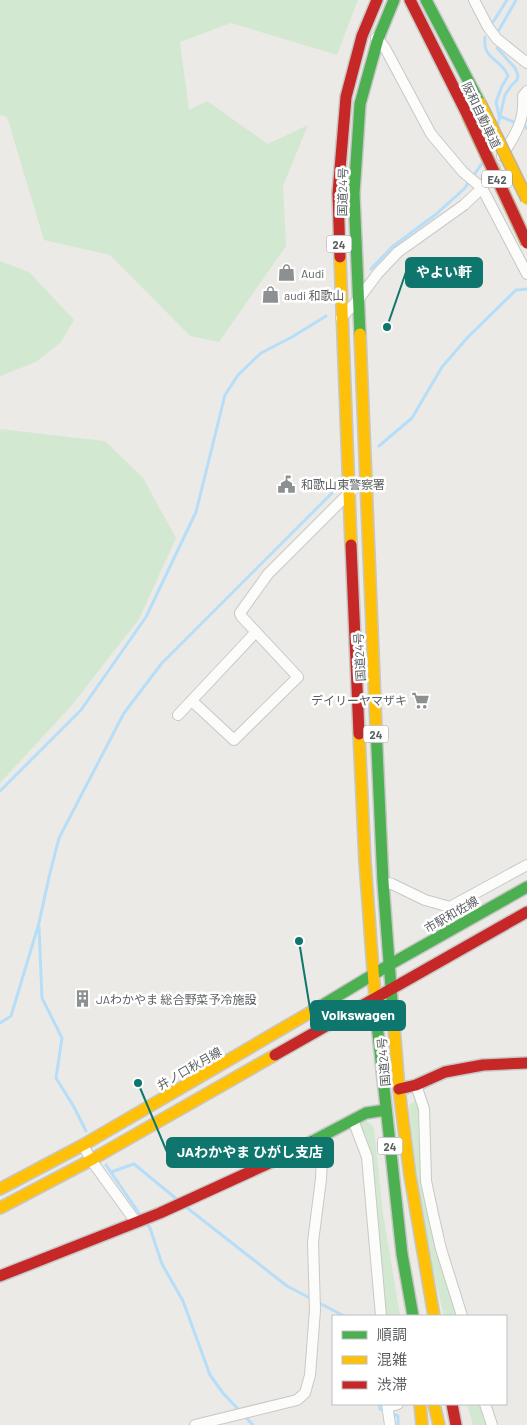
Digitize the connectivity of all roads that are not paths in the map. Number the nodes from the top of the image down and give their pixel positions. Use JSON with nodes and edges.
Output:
{"nodes":[{"id":1,"x":377,"y":0,"type":"edge"},
{"id":2,"x":394,"y":0,"type":"edge"},
{"id":3,"x":410,"y":0,"type":"edge"},
{"id":4,"x":426,"y":0,"type":"edge"},
{"id":5,"x":474,"y":0,"type":"edge"},
{"id":6,"x":362,"y":36,"type":"junction"},
{"id":7,"x":378,"y":38,"type":"junction"},
{"id":8,"x":527,"y":63,"type":"edge"},
{"id":9,"x":527,"y":91,"type":"edge"},
{"id":10,"x":524,"y":112,"type":"edge"},
{"id":11,"x":480,"y":186,"type":"junction"},
{"id":12,"x":527,"y":200,"type":"edge"},
{"id":13,"x":527,"y":242,"type":"edge"},
{"id":14,"x":527,"y":274,"type":"edge"},
{"id":15,"x":358,"y":300,"type":"junction"},
{"id":16,"x":341,"y":318,"type":"junction"},
{"id":17,"x":365,"y":479,"type":"junction"},
{"id":18,"x":349,"y":493,"type":"junction"},
{"id":19,"x":255,"y":633,"type":"junction"},
{"id":20,"x":192,"y":701,"type":"junction"},
{"id":21,"x":178,"y":715,"type":"dead end"},
{"id":22,"x":527,"y":865,"type":"edge"},
{"id":23,"x":383,"y":882,"type":"junction"},
{"id":24,"x":527,"y":887,"type":"edge"},
{"id":25,"x":527,"y":912,"type":"edge"},
{"id":26,"x":389,"y":965,"type":"junction"},
{"id":27,"x":373,"y":976,"type":"junction"},
{"id":28,"x":391,"y":990,"type":"junction"},
{"id":29,"x":374,"y":1000,"type":"junction"},
{"id":30,"x":527,"y":1063,"type":"edge"},
{"id":31,"x":416,"y":1085,"type":"junction"},
{"id":32,"x":399,"y":1089,"type":"junction"},
{"id":33,"x":386,"y":1110,"type":"junction"},
{"id":34,"x":353,"y":1120,"type":"junction"},
{"id":35,"x":322,"y":1136,"type":"junction"},
{"id":36,"x":83,"y":1145,"type":"junction"},
{"id":37,"x":91,"y":1160,"type":"junction"},
{"id":38,"x":0,"y":1190,"type":"edge"},
{"id":39,"x":0,"y":1208,"type":"edge"},
{"id":40,"x":136,"y":1222,"type":"junction"},
{"id":41,"x":0,"y":1276,"type":"edge"},
{"id":42,"x":381,"y":1315,"type":"edge"},
{"id":43,"x":413,"y":1315,"type":"edge"},
{"id":44,"x":434,"y":1315,"type":"edge"},
{"id":45,"x":462,"y":1315,"type":"edge"},
{"id":46,"x":420,"y":1405,"type":"edge"},
{"id":47,"x":434,"y":1405,"type":"edge"},
{"id":48,"x":452,"y":1405,"type":"edge"},
{"id":49,"x":485,"y":1405,"type":"edge"},
{"id":50,"x":387,"y":1406,"type":"edge"},
{"id":51,"x":456,"y":1424,"type":"edge"},
{"id":52,"x":195,"y":1425,"type":"edge"},
{"id":53,"x":390,"y":1425,"type":"edge"},
{"id":54,"x":422,"y":1425,"type":"edge"},
{"id":55,"x":439,"y":1425,"type":"edge"},
{"id":56,"x":492,"y":1425,"type":"edge"}],
"edges":[{"from":1,"to":6,"type":"main road","name":"国道24号","number":"24"},
{"from":2,"to":7,"type":"main road","name":"国道24号","number":"24"},
{"from":3,"to":13,"type":"main road","name":"阪和自動車道","number":"E42","bridge":true},
{"from":4,"to":12,"type":"main road","name":"阪和自動車道","number":"E42","bridge":true},
{"from":5,"to":8,"type":"street"},
{"from":6,"to":7,"type":"street"},
{"from":6,"to":16,"type":"main road","name":"国道24号","number":"24"},
{"from":7,"to":11,"type":"street"},
{"from":7,"to":15,"type":"main road","name":"国道24号","number":"24"},
{"from":9,"to":10,"type":"street"},
{"from":10,"to":11,"type":"street"},
{"from":11,"to":14,"type":"street"},
{"from":11,"to":15,"type":"street"},
{"from":15,"to":16,"type":"street"},
{"from":15,"to":17,"type":"main road","name":"国道24号","number":"24"},
{"from":16,"to":18,"type":"main road","name":"国道24号","number":"24"},
{"from":17,"to":18,"type":"street"},
{"from":17,"to":23,"type":"main road","name":"国道24号","number":"24"},
{"from":18,"to":19,"type":"street"},
{"from":18,"to":27,"type":"main road","name":"国道24号","number":"24"},
{"from":19,"to":20,"type":"street"},
{"from":19,"to":20,"type":"street"},
{"from":20,"to":21,"type":"street"},
{"from":22,"to":23,"type":"street"},
{"from":23,"to":26,"type":"main road","name":"国道24号","number":"24"},
{"from":24,"to":26,"type":"main road","name":"市駅和佐線"},
{"from":25,"to":28,"type":"main road"},
{"from":26,"to":27,"type":"main road","name":"井ノ口秋月線"},
{"from":26,"to":28,"type":"main road","name":"国道24号","number":"24"},
{"from":27,"to":29,"type":"main road","name":"国道24号","number":"24"},
{"from":27,"to":36,"type":"main road","name":"井ノ口秋月線"},
{"from":28,"to":29,"type":"main road"},
{"from":28,"to":32,"type":"main road","name":"国道24号","number":"24"},
{"from":29,"to":33,"type":"main road","name":"国道24号","number":"24"},
{"from":29,"to":37,"type":"main road"},
{"from":30,"to":31,"type":"main road"},
{"from":31,"to":32,"type":"main road"},
{"from":31,"to":45,"type":"street"},
{"from":32,"to":44,"type":"main road","name":"国道24号","number":"24"},
{"from":33,"to":34,"type":"main road"},
{"from":33,"to":43,"type":"main road","name":"国道24号","number":"24"},
{"from":34,"to":35,"type":"main road"},
{"from":34,"to":42,"type":"street"},
{"from":35,"to":40,"type":"main road"},
{"from":35,"to":52,"type":"street"},
{"from":36,"to":37,"type":"street"},
{"from":36,"to":38,"type":"main road","name":"井ノ口秋月線"},
{"from":37,"to":39,"type":"main road"},
{"from":37,"to":40,"type":"street"},
{"from":40,"to":41,"type":"main road"},
{"from":46,"to":54,"type":"main road"},
{"from":47,"to":55,"type":"main road"},
{"from":48,"to":51,"type":"main road"},
{"from":49,"to":56,"type":"street"},
{"from":50,"to":53,"type":"street"}]}
